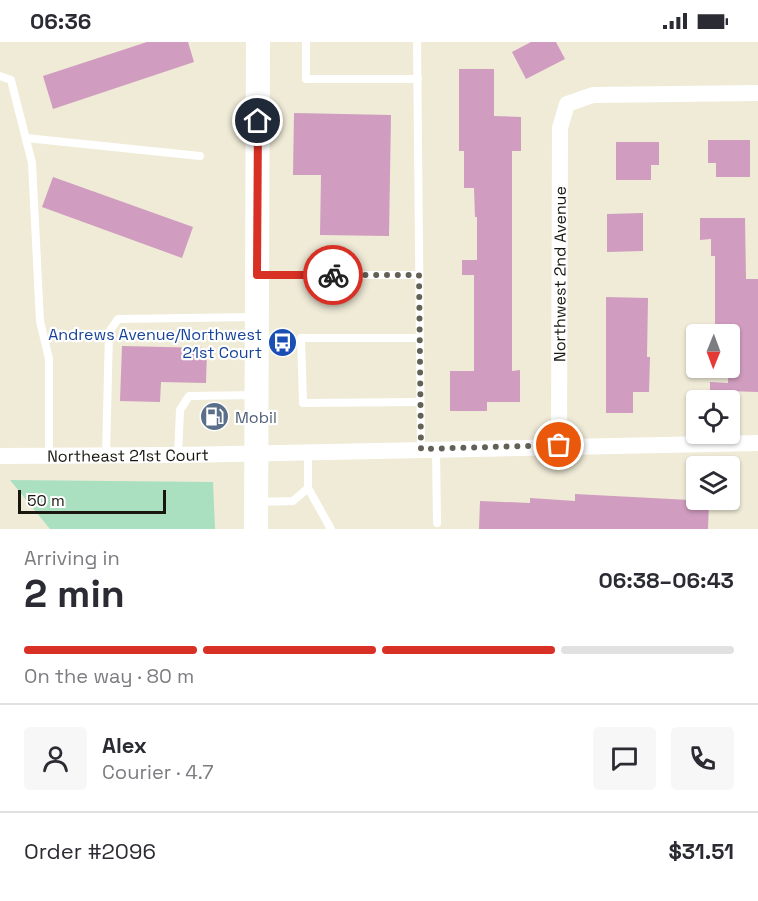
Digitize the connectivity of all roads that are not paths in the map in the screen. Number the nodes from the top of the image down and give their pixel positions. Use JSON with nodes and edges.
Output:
{"nodes":[{"id":1,"x":258,"y":42,"type":"edge"},
{"id":2,"x":306,"y":42,"type":"edge"},
{"id":3,"x":417,"y":42,"type":"edge"},
{"id":4,"x":0,"y":76,"type":"edge"},
{"id":5,"x":418,"y":79,"type":"junction"},
{"id":6,"x":758,"y":93,"type":"edge"},
{"id":7,"x":26,"y":138,"type":"junction"},
{"id":8,"x":200,"y":156,"type":"dead end"},
{"id":9,"x":257,"y":275,"type":"junction"},
{"id":10,"x":419,"y":275,"type":"junction"},
{"id":11,"x":257,"y":317,"type":"junction"},
{"id":12,"x":420,"y":338,"type":"junction"},
{"id":13,"x":257,"y":395,"type":"junction"},
{"id":14,"x":420,"y":402,"type":"junction"},
{"id":15,"x":758,"y":443,"type":"edge"},
{"id":16,"x":559,"y":445,"type":"junction"},
{"id":17,"x":428,"y":449,"type":"junction"},
{"id":18,"x":308,"y":452,"type":"junction"},
{"id":19,"x":256,"y":453,"type":"junction"},
{"id":20,"x":106,"y":455,"type":"junction"},
{"id":21,"x":178,"y":455,"type":"junction"},
{"id":22,"x":0,"y":456,"type":"edge"},
{"id":23,"x":49,"y":456,"type":"junction"},
{"id":24,"x":308,"y":488,"type":"junction"},
{"id":25,"x":256,"y":502,"type":"junction"},
{"id":26,"x":437,"y":523,"type":"dead end"},
{"id":27,"x":256,"y":529,"type":"edge"},
{"id":28,"x":331,"y":529,"type":"edge"}],
"edges":[{"from":1,"to":9,"type":"main road"},
{"from":2,"to":5,"type":"lane"},
{"from":3,"to":5,"type":"lane"},
{"from":4,"to":7,"type":"lane"},
{"from":5,"to":10,"type":"lane"},
{"from":6,"to":16,"type":"street","name":"Northwest 2nd Avenue"},
{"from":7,"to":8,"type":"lane"},
{"from":7,"to":23,"type":"lane"},
{"from":9,"to":10,"type":"lane"},
{"from":9,"to":11,"type":"main road"},
{"from":10,"to":12,"type":"lane"},
{"from":11,"to":13,"type":"main road"},
{"from":11,"to":20,"type":"lane"},
{"from":12,"to":14,"type":"lane"},
{"from":12,"to":14,"type":"lane"},
{"from":13,"to":19,"type":"main road"},
{"from":13,"to":21,"type":"lane"},
{"from":14,"to":17,"type":"lane"},
{"from":15,"to":16,"type":"street","name":"Northeast 21st Court"},
{"from":16,"to":17,"type":"street","name":"Northeast 21st Court"},
{"from":17,"to":18,"type":"street","name":"Northeast 21st Court"},
{"from":17,"to":26,"type":"lane"},
{"from":18,"to":19,"type":"street","name":"Northeast 21st Court"},
{"from":18,"to":24,"type":"lane"},
{"from":19,"to":21,"type":"street","name":"Northeast 21st Court"},
{"from":19,"to":25,"type":"main road"},
{"from":20,"to":21,"type":"street","name":"Northeast 21st Court"},
{"from":20,"to":23,"type":"street","name":"Northeast 21st Court"},
{"from":22,"to":23,"type":"street","name":"Northeast 21st Court"},
{"from":24,"to":25,"type":"lane"},
{"from":24,"to":28,"type":"lane"},
{"from":25,"to":27,"type":"main road"}]}
